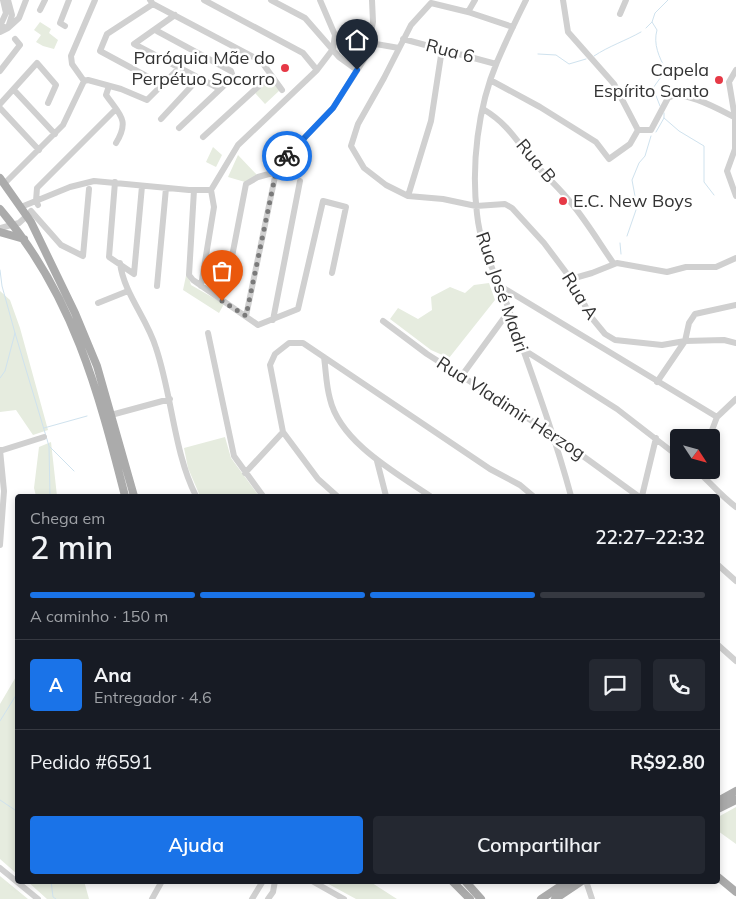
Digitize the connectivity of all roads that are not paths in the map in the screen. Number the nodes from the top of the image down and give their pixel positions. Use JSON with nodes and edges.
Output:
{"nodes":[{"id":1,"x":2,"y":0,"type":"edge"},
{"id":2,"x":8,"y":0,"type":"edge"},
{"id":3,"x":26,"y":0,"type":"edge"},
{"id":4,"x":45,"y":0,"type":"edge"},
{"id":5,"x":70,"y":0,"type":"edge"},
{"id":6,"x":96,"y":0,"type":"edge"},
{"id":7,"x":204,"y":0,"type":"edge"},
{"id":8,"x":271,"y":0,"type":"edge"},
{"id":9,"x":320,"y":0,"type":"edge"},
{"id":10,"x":372,"y":0,"type":"edge"},
{"id":11,"x":475,"y":0,"type":"edge"},
{"id":12,"x":526,"y":0,"type":"edge"},
{"id":13,"x":563,"y":0,"type":"edge"},
{"id":14,"x":626,"y":0,"type":"edge"},
{"id":15,"x":151,"y":2,"type":"edge"},
{"id":16,"x":40,"y":10,"type":"dead end"},
{"id":17,"x":468,"y":12,"type":"junction"},
{"id":18,"x":620,"y":14,"type":"dead end"},
{"id":19,"x":175,"y":15,"type":"junction"},
{"id":20,"x":0,"y":26,"type":"edge"},
{"id":21,"x":66,"y":26,"type":"dead end"},
{"id":22,"x":513,"y":27,"type":"junction"},
{"id":23,"x":8,"y":28,"type":"junction"},
{"id":24,"x":158,"y":31,"type":"dead end"},
{"id":25,"x":0,"y":32,"type":"edge"},
{"id":26,"x":15,"y":39,"type":"dead end"},
{"id":27,"x":403,"y":39,"type":"junction"},
{"id":28,"x":370,"y":43,"type":"junction"},
{"id":29,"x":399,"y":48,"type":"junction"},
{"id":30,"x":332,"y":49,"type":"junction"},
{"id":31,"x":442,"y":49,"type":"junction"},
{"id":32,"x":496,"y":64,"type":"junction"},
{"id":33,"x":179,"y":68,"type":"junction"},
{"id":34,"x":317,"y":70,"type":"junction"},
{"id":35,"x":357,"y":70,"type":"junction"},
{"id":36,"x":736,"y":70,"type":"edge"},
{"id":37,"x":0,"y":71,"type":"edge"},
{"id":38,"x":271,"y":75,"type":"junction"},
{"id":39,"x":198,"y":78,"type":"junction"},
{"id":40,"x":84,"y":81,"type":"junction"},
{"id":41,"x":492,"y":81,"type":"junction"},
{"id":42,"x":163,"y":85,"type":"junction"},
{"id":43,"x":109,"y":86,"type":"junction"},
{"id":44,"x":220,"y":89,"type":"junction"},
{"id":45,"x":14,"y":90,"type":"junction"},
{"id":46,"x":282,"y":90,"type":"dead end"},
{"id":47,"x":48,"y":103,"type":"dead end"},
{"id":48,"x":0,"y":104,"type":"edge"},
{"id":49,"x":0,"y":108,"type":"edge"},
{"id":50,"x":116,"y":109,"type":"junction"},
{"id":51,"x":483,"y":109,"type":"junction"},
{"id":52,"x":735,"y":118,"type":"edge"},
{"id":53,"x":161,"y":119,"type":"dead end"},
{"id":54,"x":179,"y":128,"type":"dead end"},
{"id":55,"x":638,"y":130,"type":"junction"},
{"id":56,"x":55,"y":134,"type":"junction"},
{"id":57,"x":204,"y":137,"type":"dead end"},
{"id":58,"x":116,"y":143,"type":"dead end"},
{"id":59,"x":40,"y":150,"type":"junction"},
{"id":60,"x":276,"y":172,"type":"junction"},
{"id":61,"x":2,"y":181,"type":"edge"},
{"id":62,"x":300,"y":181,"type":"dead end"},
{"id":63,"x":115,"y":182,"type":"junction"},
{"id":64,"x":142,"y":186,"type":"junction"},
{"id":65,"x":166,"y":188,"type":"junction"},
{"id":66,"x":89,"y":189,"type":"dead end"},
{"id":67,"x":194,"y":190,"type":"junction"},
{"id":68,"x":211,"y":190,"type":"junction"},
{"id":69,"x":408,"y":196,"type":"junction"},
{"id":70,"x":736,"y":196,"type":"edge"},
{"id":71,"x":37,"y":203,"type":"junction"},
{"id":72,"x":476,"y":206,"type":"junction"},
{"id":73,"x":21,"y":207,"type":"junction"},
{"id":74,"x":0,"y":210,"type":"edge"},
{"id":75,"x":29,"y":214,"type":"junction"},
{"id":76,"x":13,"y":224,"type":"junction"},
{"id":77,"x":0,"y":228,"type":"edge"},
{"id":78,"x":0,"y":232,"type":"edge"},
{"id":79,"x":26,"y":240,"type":"junction"},
{"id":80,"x":736,"y":258,"type":"edge"},
{"id":81,"x":120,"y":264,"type":"junction"},
{"id":82,"x":614,"y":264,"type":"junction"},
{"id":83,"x":332,"y":273,"type":"dead end"},
{"id":84,"x":571,"y":279,"type":"junction"},
{"id":85,"x":157,"y":286,"type":"dead end"},
{"id":86,"x":201,"y":286,"type":"junction"},
{"id":87,"x":500,"y":286,"type":"junction"},
{"id":88,"x":128,"y":291,"type":"junction"},
{"id":89,"x":225,"y":292,"type":"dead end"},
{"id":90,"x":98,"y":303,"type":"dead end"},
{"id":91,"x":736,"y":305,"type":"edge"},
{"id":92,"x":509,"y":311,"type":"junction"},
{"id":93,"x":246,"y":316,"type":"junction"},
{"id":94,"x":272,"y":320,"type":"junction"},
{"id":95,"x":383,"y":320,"type":"dead end"},
{"id":96,"x":208,"y":333,"type":"dead end"},
{"id":97,"x":685,"y":341,"type":"junction"},
{"id":98,"x":736,"y":343,"type":"edge"},
{"id":99,"x":521,"y":348,"type":"junction"},
{"id":100,"x":324,"y":357,"type":"junction"},
{"id":101,"x":463,"y":374,"type":"junction"},
{"id":102,"x":657,"y":382,"type":"junction"},
{"id":103,"x":736,"y":398,"type":"edge"},
{"id":104,"x":170,"y":399,"type":"junction"},
{"id":105,"x":112,"y":415,"type":"junction"},
{"id":106,"x":717,"y":417,"type":"junction"},
{"id":107,"x":712,"y":429,"type":"edge"},
{"id":108,"x":283,"y":432,"type":"junction"},
{"id":109,"x":554,"y":435,"type":"junction"},
{"id":110,"x":44,"y":437,"type":"dead end"},
{"id":111,"x":656,"y":438,"type":"junction"},
{"id":112,"x":670,"y":450,"type":"edge"},
{"id":113,"x":0,"y":451,"type":"edge"},
{"id":114,"x":377,"y":461,"type":"junction"},
{"id":115,"x":245,"y":473,"type":"junction"},
{"id":116,"x":709,"y":480,"type":"edge"},
{"id":117,"x":124,"y":494,"type":"edge"},
{"id":118,"x":133,"y":494,"type":"edge"},
{"id":119,"x":195,"y":494,"type":"edge"},
{"id":120,"x":261,"y":494,"type":"edge"},
{"id":121,"x":335,"y":494,"type":"edge"},
{"id":122,"x":385,"y":494,"type":"edge"},
{"id":123,"x":427,"y":494,"type":"edge"},
{"id":124,"x":531,"y":494,"type":"edge"},
{"id":125,"x":570,"y":494,"type":"edge"},
{"id":126,"x":637,"y":494,"type":"edge"},
{"id":127,"x":641,"y":494,"type":"edge"},
{"id":128,"x":720,"y":494,"type":"edge"},
{"id":129,"x":720,"y":494,"type":"edge"},
{"id":130,"x":736,"y":507,"type":"edge"},
{"id":131,"x":2,"y":524,"type":"edge"},
{"id":132,"x":0,"y":545,"type":"edge"},
{"id":133,"x":720,"y":567,"type":"edge"},
{"id":134,"x":736,"y":581,"type":"edge"},
{"id":135,"x":720,"y":648,"type":"edge"},
{"id":136,"x":736,"y":661,"type":"edge"},
{"id":137,"x":736,"y":791,"type":"edge"},
{"id":138,"x":720,"y":800,"type":"edge"},
{"id":139,"x":736,"y":800,"type":"edge"},
{"id":140,"x":720,"y":808,"type":"edge"},
{"id":141,"x":0,"y":868,"type":"edge"},
{"id":142,"x":720,"y":879,"type":"edge"},
{"id":143,"x":15,"y":880,"type":"edge"},
{"id":144,"x":20,"y":884,"type":"edge"},
{"id":145,"x":160,"y":884,"type":"edge"},
{"id":146,"x":259,"y":884,"type":"edge"},
{"id":147,"x":274,"y":884,"type":"edge"},
{"id":148,"x":317,"y":884,"type":"edge"},
{"id":149,"x":455,"y":884,"type":"edge"},
{"id":150,"x":468,"y":884,"type":"edge"},
{"id":151,"x":564,"y":884,"type":"edge"},
{"id":152,"x":578,"y":884,"type":"edge"},
{"id":153,"x":587,"y":884,"type":"edge"},
{"id":154,"x":736,"y":892,"type":"edge"},
{"id":155,"x":38,"y":899,"type":"edge"},
{"id":156,"x":152,"y":899,"type":"edge"},
{"id":157,"x":252,"y":899,"type":"edge"},
{"id":158,"x":268,"y":899,"type":"edge"},
{"id":159,"x":344,"y":899,"type":"edge"},
{"id":160,"x":470,"y":899,"type":"edge"},
{"id":161,"x":481,"y":899,"type":"edge"},
{"id":162,"x":541,"y":899,"type":"edge"},
{"id":163,"x":555,"y":899,"type":"edge"},
{"id":164,"x":592,"y":899,"type":"edge"}],
"edges":[{"from":1,"to":20,"type":"street"},
{"from":2,"to":23,"type":"street"},
{"from":3,"to":23,"type":"street"},
{"from":4,"to":16,"type":"street"},
{"from":5,"to":21,"type":"street"},
{"from":6,"to":40,"type":"street"},
{"from":7,"to":34,"type":"street"},
{"from":8,"to":30,"type":"street"},
{"from":9,"to":30,"type":"street"},
{"from":10,"to":28,"type":"street"},
{"from":11,"to":17,"type":"street"},
{"from":12,"to":22,"type":"street","name":"Rua José Madri"},
{"from":13,"to":55,"type":"street"},
{"from":14,"to":18,"type":"street"},
{"from":15,"to":19,"type":"street"},
{"from":15,"to":42,"type":"street"},
{"from":17,"to":22,"type":"street"},
{"from":17,"to":27,"type":"street"},
{"from":19,"to":33,"type":"street"},
{"from":19,"to":38,"type":"street"},
{"from":20,"to":23,"type":"street"},
{"from":22,"to":32,"type":"street","name":"Rua José Madri"},
{"from":23,"to":25,"type":"street"},
{"from":24,"to":44,"type":"street"},
{"from":26,"to":37,"type":"street"},
{"from":27,"to":29,"type":"street"},
{"from":27,"to":31,"type":"street","name":"Rua 6"},
{"from":28,"to":29,"type":"street"},
{"from":28,"to":35,"type":"street"},
{"from":29,"to":69,"type":"street"},
{"from":30,"to":34,"type":"street"},
{"from":30,"to":35,"type":"street"},
{"from":31,"to":32,"type":"street","name":"Rua 6"},
{"from":31,"to":69,"type":"street"},
{"from":32,"to":41,"type":"street","name":"Rua José Madri"},
{"from":33,"to":39,"type":"street"},
{"from":33,"to":42,"type":"street"},
{"from":34,"to":68,"type":"street"},
{"from":35,"to":60,"type":"street"},
{"from":36,"to":52,"type":"street"},
{"from":38,"to":46,"type":"street"},
{"from":38,"to":57,"type":"street"},
{"from":39,"to":44,"type":"street"},
{"from":39,"to":53,"type":"street"},
{"from":40,"to":43,"type":"street"},
{"from":40,"to":56,"type":"street"},
{"from":41,"to":51,"type":"street","name":"Rua José Madri"},
{"from":41,"to":55,"type":"street"},
{"from":42,"to":43,"type":"street"},
{"from":43,"to":50,"type":"street"},
{"from":44,"to":54,"type":"street"},
{"from":45,"to":47,"type":"street"},
{"from":45,"to":48,"type":"street"},
{"from":45,"to":56,"type":"street"},
{"from":49,"to":59,"type":"street"},
{"from":50,"to":58,"type":"street"},
{"from":50,"to":71,"type":"street"},
{"from":51,"to":72,"type":"street","name":"Rua José Madri"},
{"from":51,"to":82,"type":"street","name":"Rua B"},
{"from":52,"to":55,"type":"street"},
{"from":52,"to":70,"type":"street"},
{"from":56,"to":59,"type":"street"},
{"from":59,"to":61,"type":"street"},
{"from":60,"to":89,"type":"street"},
{"from":60,"to":93,"type":"street"},
{"from":61,"to":73,"type":"main road"},
{"from":62,"to":94,"type":"street"},
{"from":63,"to":64,"type":"street"},
{"from":63,"to":71,"type":"street"},
{"from":63,"to":81,"type":"street"},
{"from":64,"to":65,"type":"street"},
{"from":64,"to":81,"type":"street"},
{"from":65,"to":67,"type":"street"},
{"from":65,"to":85,"type":"street"},
{"from":66,"to":75,"type":"street"},
{"from":67,"to":68,"type":"street"},
{"from":67,"to":86,"type":"street"},
{"from":68,"to":86,"type":"street"},
{"from":69,"to":72,"type":"street","name":"Rua A"},
{"from":71,"to":73,"type":"street"},
{"from":71,"to":75,"type":"street"},
{"from":72,"to":84,"type":"street","name":"Rua A"},
{"from":72,"to":87,"type":"street","name":"Rua José Madri"},
{"from":73,"to":75,"type":"main road"},
{"from":73,"to":76,"type":"main road"},
{"from":74,"to":76,"type":"main road"},
{"from":75,"to":76,"type":"street"},
{"from":75,"to":105,"type":"main road"},
{"from":76,"to":77,"type":"street"},
{"from":76,"to":79,"type":"main road"},
{"from":78,"to":79,"type":"main road"},
{"from":79,"to":117,"type":"main road"},
{"from":80,"to":82,"type":"street"},
{"from":81,"to":88,"type":"street"},
{"from":82,"to":84,"type":"street"},
{"from":83,"to":94,"type":"street"},
{"from":84,"to":97,"type":"street","name":"Rua A"},
{"from":86,"to":93,"type":"street"},
{"from":87,"to":92,"type":"street","name":"Rua José Madri"},
{"from":87,"to":102,"type":"street"},
{"from":88,"to":90,"type":"street"},
{"from":88,"to":104,"type":"street"},
{"from":91,"to":97,"type":"street"},
{"from":92,"to":99,"type":"street","name":"Rua José Madri"},
{"from":92,"to":101,"type":"street"},
{"from":93,"to":94,"type":"street"},
{"from":95,"to":101,"type":"street","name":"Rua Vladimir Herzog"},
{"from":96,"to":115,"type":"street"},
{"from":97,"to":98,"type":"street","name":"Rua A"},
{"from":97,"to":102,"type":"street"},
{"from":99,"to":109,"type":"street","name":"Rua José Madri"},
{"from":99,"to":111,"type":"street"},
{"from":100,"to":108,"type":"street"},
{"from":100,"to":114,"type":"street"},
{"from":100,"to":124,"type":"street"},
{"from":101,"to":109,"type":"street","name":"Rua Vladimir Herzog"},
{"from":102,"to":106,"type":"street"},
{"from":103,"to":106,"type":"street"},
{"from":104,"to":105,"type":"street"},
{"from":104,"to":119,"type":"street"},
{"from":105,"to":118,"type":"main road"},
{"from":106,"to":107,"type":"street"},
{"from":108,"to":115,"type":"street"},
{"from":108,"to":121,"type":"street"},
{"from":109,"to":125,"type":"street","name":"Rua José Madri"},
{"from":109,"to":126,"type":"street","name":"Rua Vladimir Herzog"},
{"from":110,"to":113,"type":"street"},
{"from":111,"to":112,"type":"street"},
{"from":111,"to":127,"type":"street"},
{"from":113,"to":131,"type":"street"},
{"from":114,"to":122,"type":"street"},
{"from":114,"to":123,"type":"street"},
{"from":115,"to":120,"type":"street"},
{"from":116,"to":128,"type":"street"},
{"from":129,"to":130,"type":"street"},
{"from":131,"to":132,"type":"street"},
{"from":133,"to":134,"type":"street"},
{"from":135,"to":136,"type":"street"},
{"from":137,"to":138,"type":"main road"},
{"from":139,"to":140,"type":"main road"},
{"from":141,"to":143,"type":"street"},
{"from":142,"to":154,"type":"main road"},
{"from":144,"to":155,"type":"street"},
{"from":145,"to":156,"type":"street"},
{"from":146,"to":157,"type":"street"},
{"from":147,"to":158,"type":"street"},
{"from":148,"to":159,"type":"street"},
{"from":149,"to":160,"type":"main road"},
{"from":150,"to":161,"type":"main road"},
{"from":151,"to":162,"type":"main road"},
{"from":152,"to":163,"type":"main road"},
{"from":153,"to":164,"type":"street"}]}
